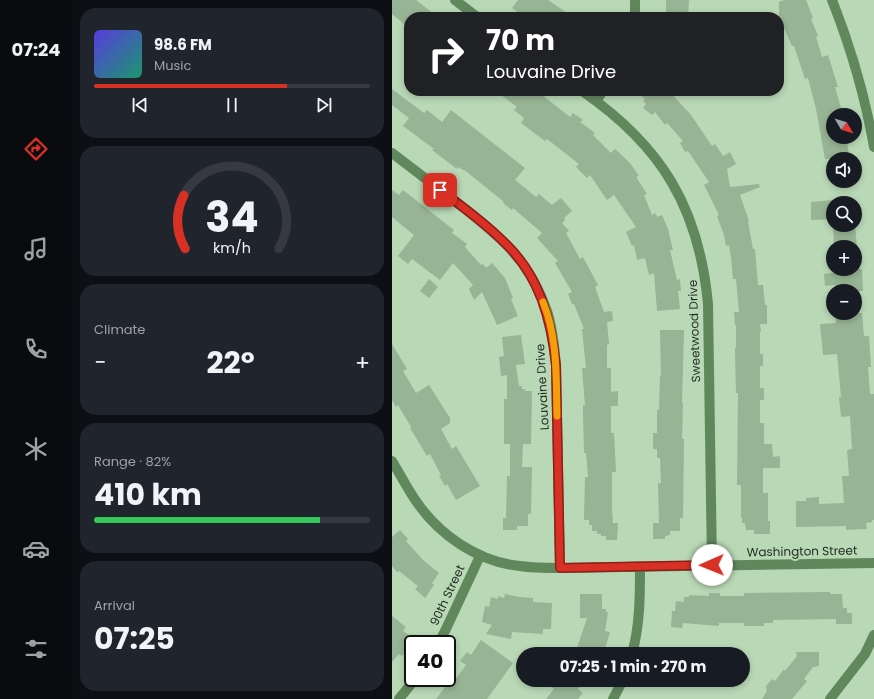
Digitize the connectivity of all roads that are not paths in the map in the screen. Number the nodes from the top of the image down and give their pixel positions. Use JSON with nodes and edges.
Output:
{"nodes":[{"id":1,"x":455,"y":0,"type":"edge"},
{"id":2,"x":635,"y":0,"type":"edge"},
{"id":3,"x":832,"y":0,"type":"edge"},
{"id":4,"x":471,"y":12,"type":"edge"},
{"id":5,"x":635,"y":12,"type":"edge"},
{"id":6,"x":589,"y":96,"type":"edge"},
{"id":7,"x":600,"y":96,"type":"edge"},
{"id":8,"x":596,"y":101,"type":"junction"},
{"id":9,"x":874,"y":147,"type":"edge"},
{"id":10,"x":392,"y":153,"type":"edge"},
{"id":11,"x":392,"y":461,"type":"edge"},
{"id":12,"x":480,"y":556,"type":"junction"},
{"id":13,"x":874,"y":563,"type":"edge"},
{"id":14,"x":712,"y":565,"type":"junction"},
{"id":15,"x":640,"y":567,"type":"junction"},
{"id":16,"x":560,"y":568,"type":"junction"},
{"id":17,"x":443,"y":635,"type":"edge"},
{"id":18,"x":874,"y":635,"type":"edge"},
{"id":19,"x":634,"y":647,"type":"edge"},
{"id":20,"x":409,"y":687,"type":"edge"},
{"id":21,"x":619,"y":687,"type":"edge"},
{"id":22,"x":399,"y":699,"type":"edge"},
{"id":23,"x":613,"y":699,"type":"edge"},
{"id":24,"x":830,"y":699,"type":"edge"}],
"edges":[{"from":1,"to":4,"type":"street"},
{"from":2,"to":5,"type":"street"},
{"from":3,"to":9,"type":"street"},
{"from":6,"to":8,"type":"street","name":"Sweetwood Drive"},
{"from":7,"to":8,"type":"street"},
{"from":8,"to":14,"type":"street","name":"Sweetwood Drive"},
{"from":10,"to":16,"type":"street","name":"Louvaine Drive"},
{"from":11,"to":12,"type":"street","name":"Washington Street"},
{"from":12,"to":16,"type":"street","name":"Washington Street"},
{"from":12,"to":17,"type":"street","name":"90th Street"},
{"from":13,"to":14,"type":"street","name":"Washington Street"},
{"from":14,"to":15,"type":"street","name":"Washington Street"},
{"from":15,"to":16,"type":"street","name":"Washington Street"},
{"from":15,"to":19,"type":"street"},
{"from":18,"to":24,"type":"street"},
{"from":20,"to":22,"type":"street"},
{"from":21,"to":23,"type":"street"}]}
